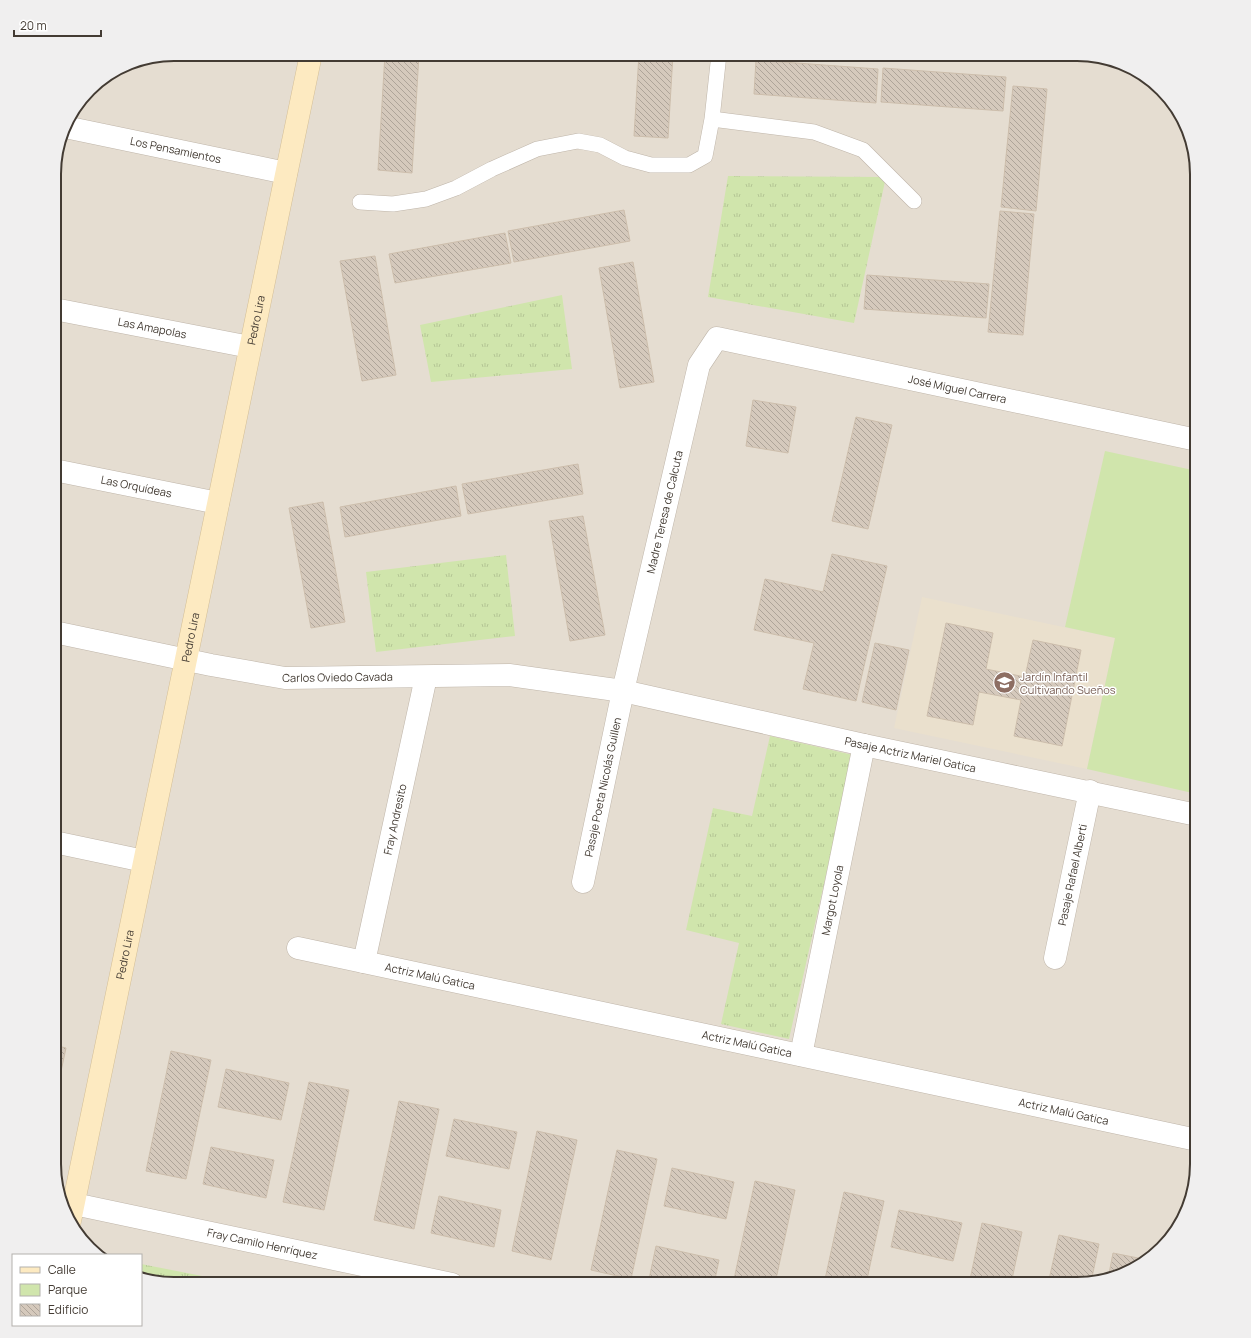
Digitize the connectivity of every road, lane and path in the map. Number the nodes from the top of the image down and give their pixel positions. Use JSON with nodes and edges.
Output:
{"nodes":[{"id":1,"x":309,"y":61,"type":"edge"},
{"id":2,"x":719,"y":61,"type":"edge"},
{"id":3,"x":712,"y":119,"type":"junction"},
{"id":4,"x":71,"y":128,"type":"edge"},
{"id":5,"x":286,"y":173,"type":"junction"},
{"id":6,"x":914,"y":201,"type":"dead end"},
{"id":7,"x":360,"y":202,"type":"dead end"},
{"id":8,"x":61,"y":311,"type":"edge"},
{"id":9,"x":717,"y":338,"type":"joint"},
{"id":10,"x":250,"y":347,"type":"junction"},
{"id":11,"x":1190,"y":439,"type":"edge"},
{"id":12,"x":61,"y":471,"type":"edge"},
{"id":13,"x":218,"y":503,"type":"junction"},
{"id":14,"x":61,"y":633,"type":"edge"},
{"id":15,"x":186,"y":660,"type":"junction"},
{"id":16,"x":426,"y":677,"type":"junction"},
{"id":17,"x":623,"y":691,"type":"junction"},
{"id":18,"x":864,"y":745,"type":"junction"},
{"id":19,"x":1090,"y":791,"type":"junction"},
{"id":20,"x":1190,"y":813,"type":"edge"},
{"id":21,"x":61,"y":843,"type":"edge"},
{"id":22,"x":144,"y":861,"type":"junction"},
{"id":23,"x":583,"y":882,"type":"dead end"},
{"id":24,"x":298,"y":948,"type":"dead end"},
{"id":25,"x":1055,"y":958,"type":"dead end"},
{"id":26,"x":364,"y":962,"type":"junction"},
{"id":27,"x":801,"y":1055,"type":"junction"},
{"id":28,"x":1190,"y":1138,"type":"edge"},
{"id":29,"x":69,"y":1204,"type":"edge"},
{"id":30,"x":71,"y":1209,"type":"edge"},
{"id":31,"x":417,"y":1277,"type":"edge"}],
"edges":[{"from":1,"to":5,"type":"street","name":"Pedro Lira"},
{"from":2,"to":3,"type":"lane"},
{"from":3,"to":6,"type":"lane"},
{"from":3,"to":7,"type":"lane"},
{"from":4,"to":5,"type":"street","name":"Los Pensamientos"},
{"from":5,"to":10,"type":"street","name":"Pedro Lira"},
{"from":8,"to":10,"type":"street","name":"Las Amapolas"},
{"from":9,"to":11,"type":"street","name":"José Miguel Carrera"},
{"from":9,"to":17,"type":"street","name":"Madre Teresa de Calcuta"},
{"from":10,"to":13,"type":"street","name":"Pedro Lira"},
{"from":12,"to":13,"type":"street","name":"Las Orquídeas"},
{"from":13,"to":15,"type":"street","name":"Pedro Lira"},
{"from":14,"to":15,"type":"street","name":"Carlos Oviedo Cavada"},
{"from":15,"to":16,"type":"street","name":"Carlos Oviedo Cavada"},
{"from":15,"to":22,"type":"street","name":"Pedro Lira"},
{"from":16,"to":17,"type":"street","name":"Carlos Oviedo Cavada"},
{"from":16,"to":26,"type":"street","name":"Fray Andresito"},
{"from":17,"to":18,"type":"street","name":"Pasaje Actriz Mariel Gatica"},
{"from":17,"to":23,"type":"street","name":"Pasaje Poeta Nicolás Guillen"},
{"from":18,"to":19,"type":"street","name":"Pasaje Actriz Mariel Gatica"},
{"from":18,"to":27,"type":"street","name":"Margot Loyola"},
{"from":19,"to":20,"type":"street","name":"Pasaje Actriz Mariel Gatica"},
{"from":19,"to":25,"type":"street","name":"Pasaje Rafael Alberti"},
{"from":21,"to":22,"type":"street"},
{"from":22,"to":29,"type":"street","name":"Pedro Lira"},
{"from":24,"to":26,"type":"street","name":"Actriz Malú Gatica"},
{"from":26,"to":27,"type":"street","name":"Actriz Malú Gatica"},
{"from":27,"to":28,"type":"street","name":"Actriz Malú Gatica"},
{"from":30,"to":31,"type":"street","name":"Fray Camilo Henríquez"}]}
